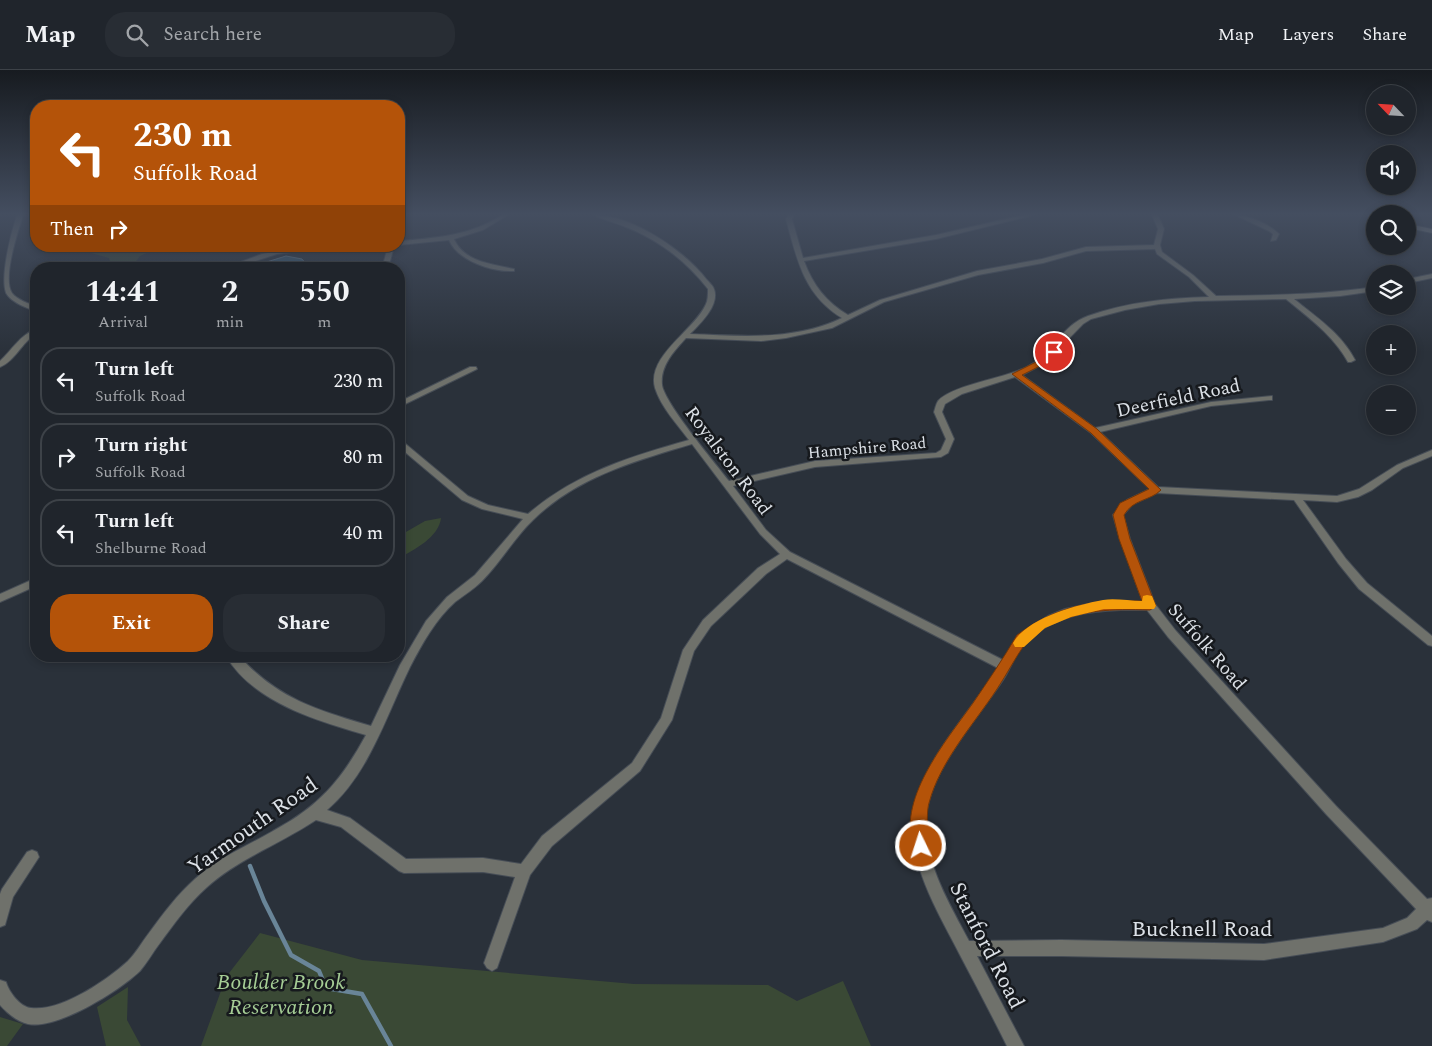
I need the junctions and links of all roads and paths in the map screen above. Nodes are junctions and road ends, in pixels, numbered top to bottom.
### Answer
1 (801, 260) edge
2 (480, 261) edge
3 (680, 261) edge
4 (1045, 261) edge
5 (1167, 261) edge
6 (512, 270) dead end
7 (3, 271) edge
8 (1432, 276) edge
9 (1416, 279) edge
10 (1366, 290) edge
11 (1286, 296) junction
12 (1215, 299) junction
13 (30, 306) edge
14 (847, 318) junction
15 (30, 335) edge
16 (684, 336) junction
17 (1351, 360) dead end
18 (0, 365) edge
19 (473, 369) dead end
20 (1016, 374) junction
21 (1269, 398) dead end
22 (405, 402) edge
23 (1094, 431) junction
24 (694, 442) junction
25 (405, 448) edge
26 (1432, 453) edge
27 (728, 484) junction
28 (1156, 490) junction
29 (1297, 498) junction
30 (529, 517) junction
31 (786, 554) junction
32 (30, 585) edge
33 (0, 598) edge
34 (1150, 606) junction
35 (1432, 642) edge
36 (236, 662) edge
37 (1006, 667) junction
38 (374, 732) junction
39 (314, 813) junction
40 (32, 857) dead end
41 (524, 872) junction
42 (1430, 910) edge
43 (0, 920) edge
44 (966, 949) junction
45 (492, 963) dead end
46 (0, 988) edge
47 (1016, 1046) edge

1 - 14 street
2 - 6 street
3 - 16 street, Royalston Road
4 - 14 street
5 - 12 street
7 - 13 street
8 - 9 street
10 - 11 street, Hampshire Road
11 - 12 street, Hampshire Road
11 - 17 street
12 - 20 street, Hampshire Road
14 - 16 street
15 - 18 street
16 - 24 street, Royalston Road
19 - 22 street
20 - 23 street
20 - 27 street, Hampshire Road
21 - 23 street, Deerfield Road
23 - 28 street
24 - 27 street, Royalston Road
24 - 30 street, Yarmouth Road
25 - 30 street
26 - 29 street, Suffolk Road
27 - 31 street, Royalston Road
28 - 29 street, Suffolk Road
28 - 34 street, Suffolk Road
29 - 35 street
30 - 38 street, Yarmouth Road
31 - 37 street, Royalston Road
31 - 41 street
32 - 33 street
34 - 37 street, Stanford Road
34 - 42 street, Suffolk Road
36 - 38 street
37 - 44 street, Stanford Road
38 - 39 street, Yarmouth Road
39 - 41 street
39 - 46 street, Yarmouth Road
40 - 43 street
41 - 45 street
42 - 44 street, Bucknell Road
44 - 47 street, Stanford Road

